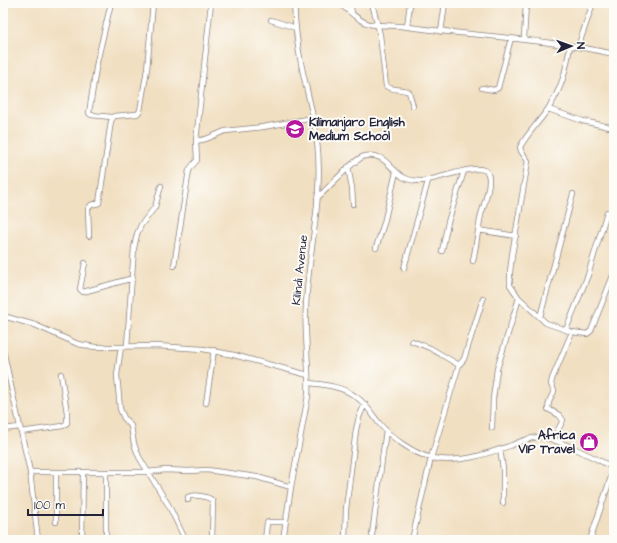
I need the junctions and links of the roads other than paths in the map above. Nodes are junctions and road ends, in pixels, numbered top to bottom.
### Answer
1 (111, 3) edge
2 (153, 3) edge
3 (211, 3) edge
4 (294, 3) edge
5 (339, 3) edge
6 (350, 3) edge
7 (372, 3) edge
8 (410, 3) edge
9 (445, 3) edge
10 (526, 3) edge
11 (593, 3) edge
12 (352, 13) junction
13 (272, 20) dead end
14 (377, 24) junction
15 (407, 27) junction
16 (296, 28) junction
17 (441, 32) junction
18 (511, 38) junction
19 (524, 39) junction
20 (570, 46) junction
21 (578, 47) junction
22 (614, 54) edge
23 (482, 88) dead end
24 (413, 106) dead end
25 (548, 109) junction
26 (112, 117) junction
27 (313, 118) junction
28 (614, 128) edge
29 (196, 141) junction
30 (348, 167) junction
31 (464, 171) junction
32 (396, 172) junction
33 (428, 181) junction
34 (161, 186) dead end
35 (572, 194) dead end
36 (317, 198) junction
37 (353, 204) dead end
38 (607, 212) dead end
39 (478, 230) junction
40 (89, 236) dead end
41 (516, 236) junction
42 (376, 248) dead end
43 (442, 251) dead end
44 (473, 261) dead end
45 (86, 263) dead end
46 (174, 266) dead end
47 (404, 268) dead end
48 (614, 273) edge
49 (132, 278) junction
50 (519, 298) junction
51 (483, 299) dead end
52 (3, 316) edge
53 (540, 317) junction
54 (569, 331) junction
55 (412, 341) dead end
56 (127, 346) junction
57 (121, 347) junction
58 (3, 350) edge
59 (214, 350) junction
60 (459, 365) junction
61 (61, 374) dead end
62 (308, 375) junction
63 (309, 383) junction
64 (206, 403) dead end
65 (365, 404) junction
66 (492, 428) dead end
67 (3, 429) edge
68 (21, 430) junction
69 (386, 430) junction
70 (553, 440) junction
71 (500, 449) junction
72 (431, 458) junction
73 (614, 468) edge
74 (30, 472) junction
75 (56, 472) junction
76 (83, 472) junction
77 (106, 472) junction
78 (147, 472) junction
79 (291, 487) junction
80 (188, 500) dead end
81 (503, 503) dead end
82 (56, 522) dead end
83 (285, 522) junction
84 (372, 535) dead end
85 (184, 537) dead end
86 (38, 540) edge
87 (82, 540) edge
88 (106, 540) edge
89 (212, 540) edge
90 (265, 540) edge
91 (283, 540) edge
92 (345, 540) edge
93 (412, 540) edge
94 (591, 540) edge

1 - 26 street
2 - 26 street
3 - 29 street
4 - 16 street, Kilindi Avenue
5 - 12 street
6 - 12 street
7 - 14 street
8 - 15 street
9 - 17 street
10 - 19 street
11 - 21 street
12 - 14 street
13 - 16 street
14 - 15 street
14 - 24 street
15 - 17 street
16 - 27 street, Kilindi Avenue
17 - 18 street
18 - 19 street
18 - 23 street
19 - 20 street
20 - 21 street
20 - 25 street
21 - 22 street
25 - 28 street
25 - 41 street
26 - 40 street
27 - 29 street
27 - 36 street, Kilindi Avenue
29 - 46 street
30 - 32 street
30 - 36 street
30 - 37 street
31 - 33 street
31 - 39 street
31 - 43 street
32 - 33 street
32 - 42 street
33 - 47 street
34 - 49 street
35 - 53 street
36 - 62 street, Kilindi Avenue
38 - 54 street
39 - 41 street
39 - 44 street
41 - 50 street
45 - 49 street
48 - 54 street
49 - 56 street
50 - 53 street
50 - 66 street
51 - 60 street
52 - 57 street
53 - 54 street
54 - 70 street
55 - 60 street
56 - 57 street
56 - 59 street
57 - 78 street
58 - 68 street
59 - 62 street
59 - 64 street
60 - 72 street
61 - 68 street
62 - 63 street, Kilindi Avenue
63 - 65 street
63 - 79 street, Kilindi Avenue
65 - 69 street
65 - 92 street
67 - 68 street
68 - 74 street
69 - 72 street
69 - 84 street
70 - 71 street
70 - 73 street
71 - 72 street
71 - 81 street
72 - 93 street
73 - 94 street
74 - 75 street
74 - 86 street
75 - 76 street
75 - 82 street
76 - 77 street
76 - 87 street
77 - 78 street
77 - 88 street
78 - 79 street
78 - 85 street
79 - 83 street, Kilindi Avenue
80 - 89 street
83 - 90 street
83 - 91 street, Kilindi Avenue

